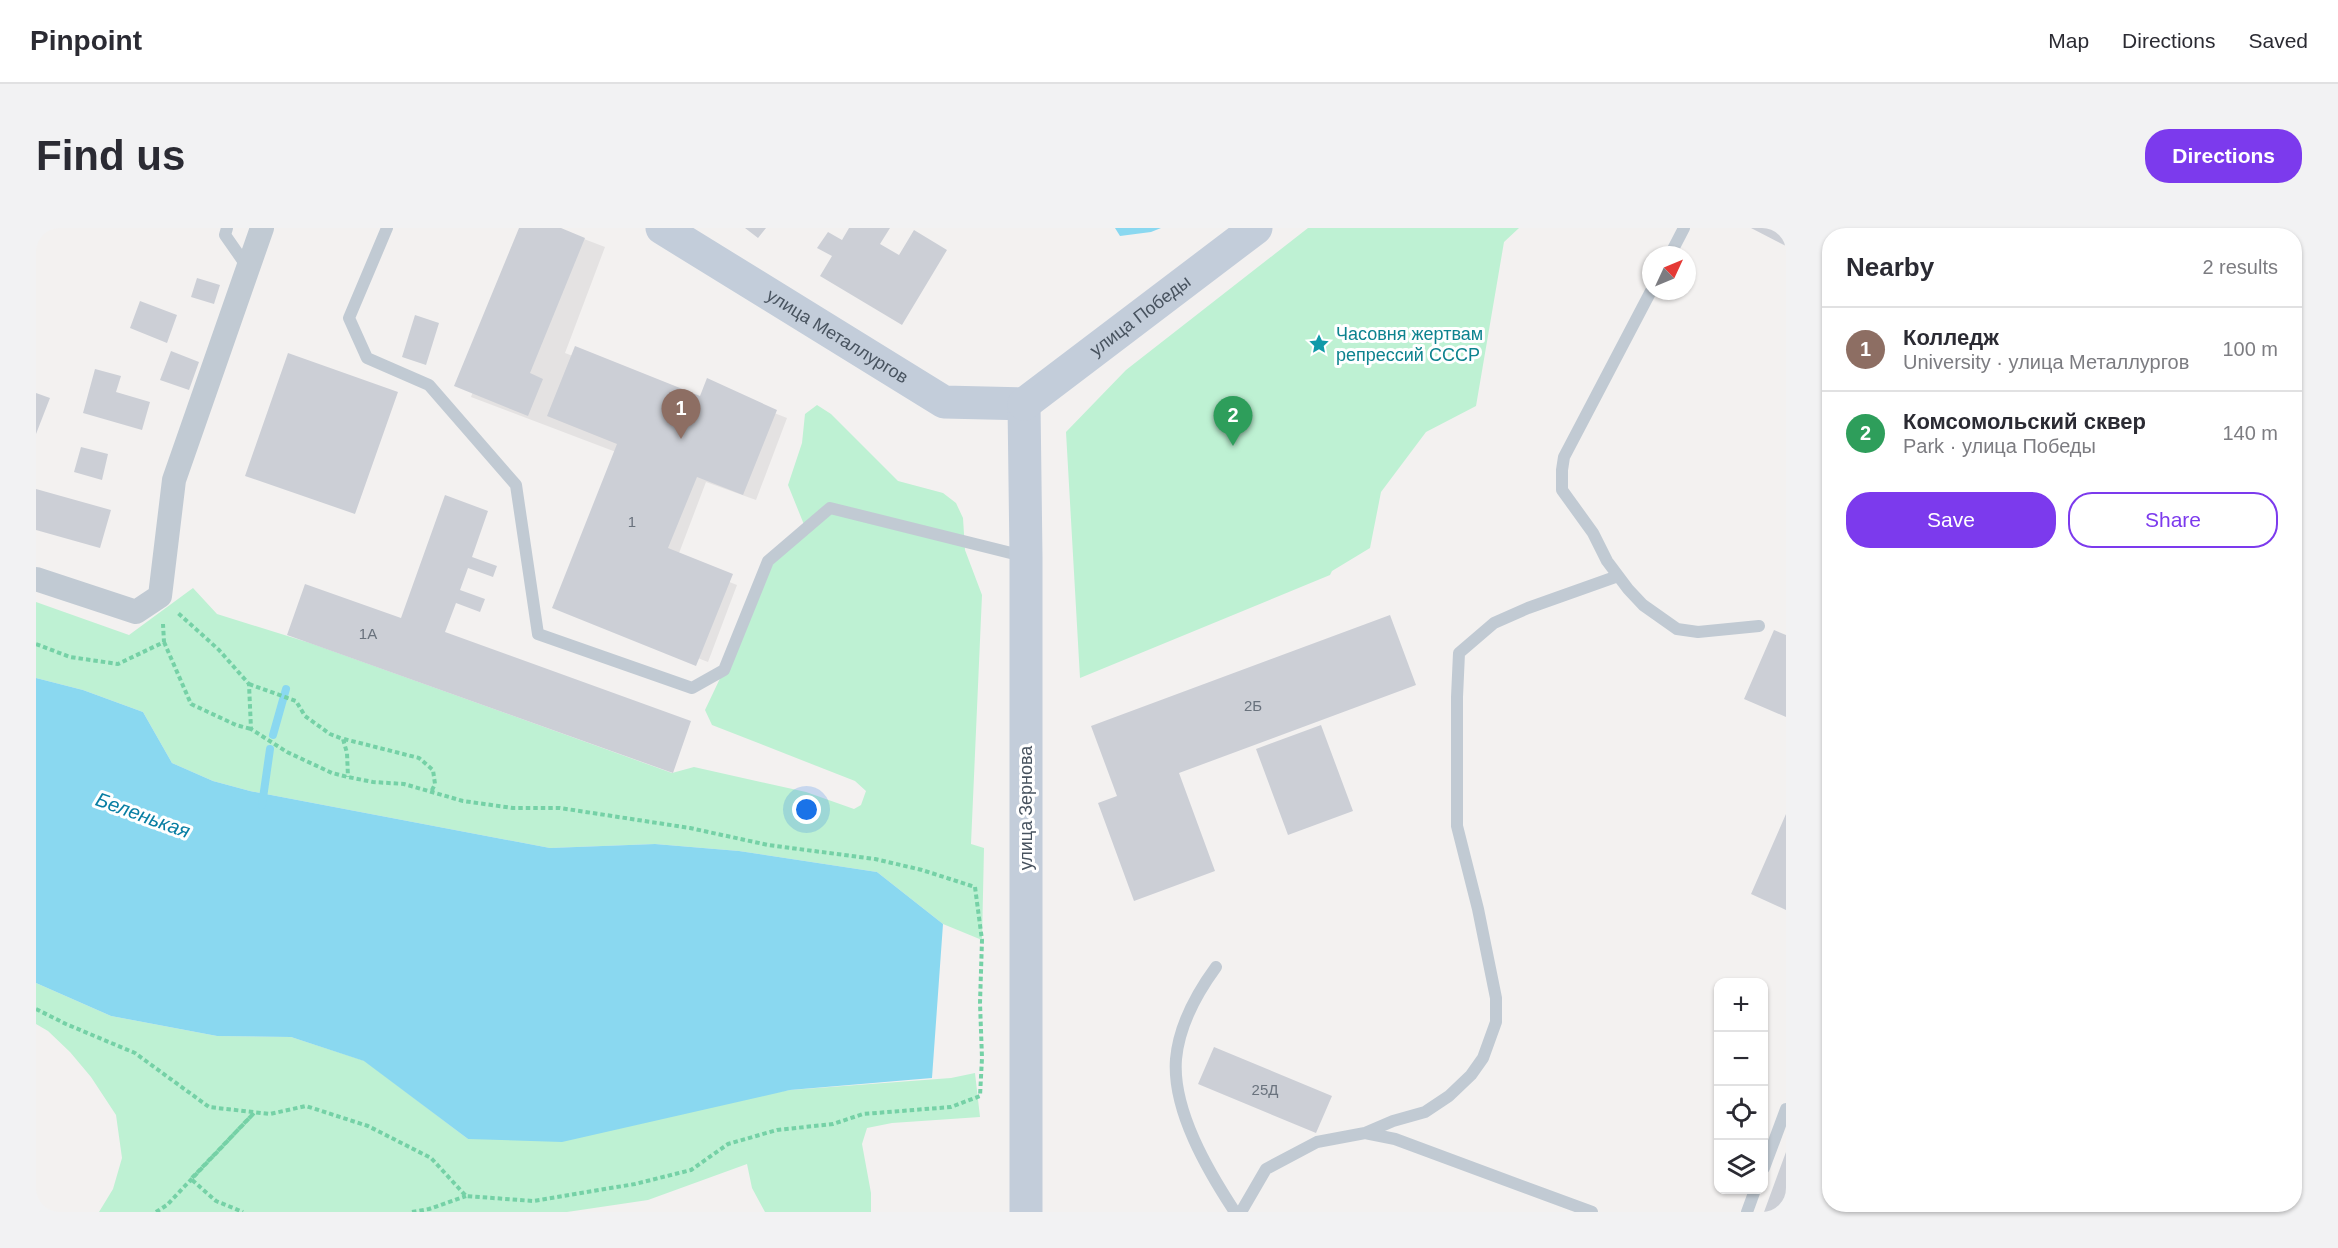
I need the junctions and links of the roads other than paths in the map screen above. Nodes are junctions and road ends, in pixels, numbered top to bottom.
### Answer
1 (227, 228) edge
2 (262, 228) edge
3 (387, 228) edge
4 (662, 228) edge
5 (1256, 228) edge
6 (1684, 228) edge
7 (1675, 246) edge
8 (248, 268) junction
9 (1646, 300) edge
10 (1024, 404) junction
11 (1026, 557) junction
12 (1618, 576) junction
13 (36, 579) edge
14 (1759, 626) dead end
15 (1216, 967) dead end
16 (1786, 1109) edge
17 (1365, 1133) junction
18 (1768, 1157) edge
19 (1754, 1194) edge
20 (1026, 1212) edge
21 (1235, 1212) edge
22 (1241, 1212) edge
23 (1592, 1212) edge
24 (1747, 1212) edge

1 - 8 lane
2 - 8 street
3 - 11 lane
4 - 10 main road, улица Металлургов
5 - 10 main road, улица Победы
6 - 7 lane
8 - 13 street
9 - 12 lane
10 - 11 main road, улица Зернова
11 - 20 main road, улица Зернова
12 - 14 lane
12 - 17 lane
15 - 21 lane
16 - 18 lane
17 - 22 lane
17 - 23 lane
19 - 24 lane

